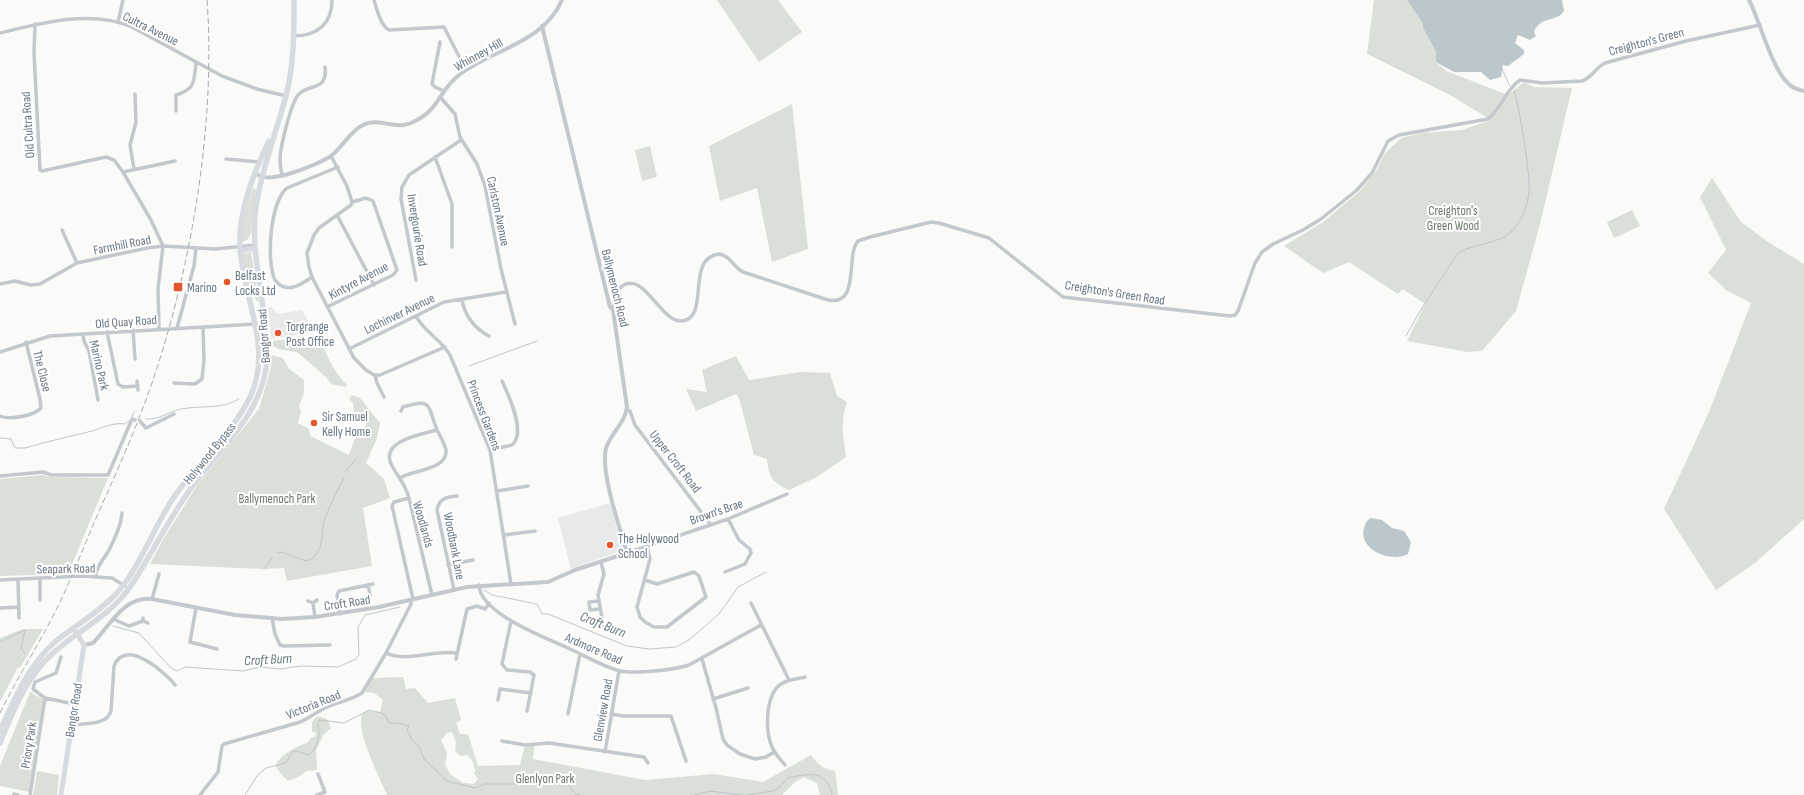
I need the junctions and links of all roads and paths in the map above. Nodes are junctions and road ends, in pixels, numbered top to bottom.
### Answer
1 (123, 0) edge
2 (294, 0) edge
3 (332, 0) edge
4 (374, 0) edge
5 (562, 0) edge
6 (1749, 0) edge
7 (118, 22) junction
8 (35, 24) junction
9 (1760, 25) junction
10 (542, 26) junction
11 (0, 33) edge
12 (294, 36) junction
13 (440, 42) dead end
14 (196, 62) junction
15 (326, 67) dead end
16 (466, 70) junction
17 (1520, 80) joint
18 (1804, 91) edge
19 (444, 92) junction
20 (136, 94) dead end
21 (286, 96) junction
22 (441, 98) junction
23 (176, 111) dead end
24 (276, 124) junction
25 (461, 140) junction
26 (331, 156) junction
27 (435, 157) junction
28 (226, 160) dead end
29 (175, 161) dead end
30 (260, 162) junction
31 (338, 167) junction
32 (134, 169) junction
33 (123, 172) junction
34 (282, 175) junction
35 (259, 176) junction
36 (352, 202) junction
37 (336, 215) junction
38 (62, 230) dead end
39 (163, 246) junction
40 (452, 246) dead end
41 (255, 247) junction
42 (194, 248) junction
43 (240, 250) junction
44 (77, 263) junction
45 (312, 278) junction
46 (416, 280) dead end
47 (0, 284) edge
48 (374, 285) junction
49 (506, 292) junction
50 (462, 300) junction
51 (328, 308) junction
52 (614, 310) junction
53 (416, 316) junction
54 (256, 324) junction
55 (515, 324) dead end
56 (203, 327) junction
57 (176, 328) junction
58 (159, 329) junction
59 (134, 330) junction
60 (107, 332) junction
61 (83, 335) junction
62 (489, 336) dead end
63 (26, 342) junction
64 (445, 347) junction
65 (349, 349) junction
66 (0, 352) edge
67 (134, 359) dead end
68 (375, 375) junction
69 (137, 381) dead end
70 (502, 381) dead end
71 (174, 383) dead end
72 (251, 395) junction
73 (384, 397) dead end
74 (257, 398) junction
75 (98, 400) dead end
76 (627, 410) junction
77 (401, 411) dead end
78 (174, 414) dead end
79 (0, 416) edge
80 (135, 420) dead end
81 (140, 422) dead end
82 (437, 430) junction
83 (490, 450) junction
84 (0, 476) edge
85 (400, 478) junction
86 (528, 486) dead end
87 (496, 491) junction
88 (788, 494) dead end
89 (457, 496) dead end
90 (409, 498) junction
91 (123, 515) dead end
92 (728, 520) junction
93 (711, 525) junction
94 (535, 530) dead end
95 (504, 535) junction
96 (647, 546) junction
97 (627, 553) junction
98 (473, 560) dead end
99 (601, 562) junction
100 (448, 565) junction
101 (725, 572) dead end
102 (159, 574) dead end
103 (95, 577) junction
104 (40, 578) junction
105 (18, 579) junction
106 (0, 580) edge
107 (645, 580) junction
108 (373, 584) dead end
109 (511, 584) junction
110 (123, 585) junction
111 (368, 585) junction
112 (479, 585) junction
113 (129, 588) junction
114 (454, 590) junction
115 (370, 595) dead end
116 (432, 595) junction
117 (152, 599) junction
118 (40, 600) dead end
119 (412, 600) junction
120 (308, 601) dead end
121 (599, 601) junction
122 (489, 603) junction
123 (751, 603) dead end
124 (18, 607) junction
125 (0, 608) edge
126 (196, 608) junction
127 (600, 609) junction
128 (340, 614) junction
129 (315, 617) junction
130 (19, 618) dead end
131 (272, 618) junction
132 (113, 619) junction
133 (511, 621) junction
134 (148, 623) dead end
135 (761, 625) junction
136 (73, 629) junction
137 (604, 629) dead end
138 (78, 634) junction
139 (84, 645) junction
140 (330, 645) dead end
141 (217, 649) dead end
142 (386, 653) junction
143 (457, 653) junction
144 (580, 654) junction
145 (61, 657) dead end
146 (456, 659) dead end
147 (702, 659) junction
148 (619, 670) junction
149 (805, 677) dead end
150 (789, 680) junction
151 (175, 685) dead end
152 (748, 688) dead end
153 (531, 693) junction
154 (46, 698) junction
155 (713, 699) junction
156 (498, 700) dead end
157 (74, 704) junction
158 (527, 711) dead end
159 (568, 714) dead end
160 (611, 714) junction
161 (71, 724) junction
162 (0, 731) edge
163 (502, 741) dead end
164 (0, 743) edge
165 (605, 752) junction
166 (774, 752) junction
167 (686, 761) dead end
168 (648, 763) dead end
169 (785, 765) dead end
170 (318, 774) dead end
171 (30, 795) edge
172 (60, 795) edge
173 (200, 795) edge
174 (317, 795) edge

1 - 7 street
2 - 12 highway, Bangor Road
3 - 12 street
4 - 16 street
5 - 10 street, Whinney Hill
6 - 9 street
7 - 8 street, Cultra Avenue
7 - 14 street, Cultra Avenue
8 - 11 street, Cultra Avenue
8 - 33 street, Old Cultra Road
9 - 17 street, Creighton's Green
9 - 18 street
10 - 16 street, Whinney Hill
10 - 52 street, Ballymenoch Road
12 - 21 highway, Bangor Road
13 - 19 street
14 - 21 street, Cultra Avenue
14 - 23 street
15 - 34 street
16 - 19 street, Whinney Hill
17 - 52 street, Creighton's Green Road
19 - 22 street, Whinney Hill
20 - 32 street
21 - 24 highway, Bangor Road
22 - 25 street, Carlston Avenue
22 - 26 street, Whinney Hill
24 - 30 highway, Holywood Bypass
24 - 35 highway, Bangor Road
25 - 27 street, Invergourie Road
25 - 49 street, Carlston Avenue
26 - 31 street
26 - 34 street, Whinney Hill
27 - 40 street
27 - 46 street, Invergourie Road
28 - 30 street
29 - 32 street
30 - 35 highway, Holywood Bypass
31 - 36 street
31 - 45 street
32 - 33 street
33 - 39 street, Old Cultra Road
34 - 35 street, Whinney Hill
35 - 41 highway, Bangor Road
35 - 43 highway, Holywood Bypass
36 - 37 street
36 - 48 street, Kintyre Avenue
37 - 45 street
37 - 48 street
38 - 44 street
39 - 42 street, Farmhill Road
39 - 44 street, Farmhill Road
39 - 58 street
41 - 43 highway
41 - 74 highway, Bangor Road
42 - 43 street, Farmhill Road
42 - 57 street
43 - 54 highway, Holywood Bypass
44 - 47 street, Farmhill Road
45 - 51 street
48 - 51 street, Kintyre Avenue
49 - 50 street, Lochinver Avenue
49 - 55 street, Carlston Avenue
50 - 53 street, Lochinver Avenue
50 - 62 street
51 - 65 street
52 - 76 street, Ballymenoch Road
53 - 64 street, Princess Gardens
53 - 65 street, Lochinver Avenue
54 - 56 street, Old Quay Road
54 - 72 highway, Holywood Bypass
56 - 57 street, Old Quay Road
56 - 71 street
57 - 58 street, Old Quay Road
58 - 59 street, Old Quay Road
59 - 60 street, Old Quay Road
59 - 67 street
60 - 61 street, Old Quay Road
60 - 69 street
61 - 63 street, Old Quay Road
61 - 75 street, Marino Park
63 - 66 street, Old Quay Road
63 - 79 street, The Close
64 - 68 street
64 - 83 street, Princess Gardens
65 - 68 street
68 - 73 street
70 - 83 street
72 - 74 highway
72 - 110 highway, Holywood Bypass
74 - 113 highway, Bangor Road
76 - 93 street, Upper Croft Road
76 - 97 street
77 - 82 street
78 - 81 street
80 - 84 street
82 - 85 street
82 - 85 street
83 - 87 street, Princess Gardens
85 - 90 street
86 - 87 street
87 - 95 street, Princess Gardens
88 - 92 street, Brown's Brae
89 - 100 street, Woodbank Lane
90 - 116 street, Woodlands
90 - 119 street, Woodlands
91 - 103 street
92 - 93 street, Brown's Brae
92 - 101 street
93 - 96 street, Brown's Brae
94 - 95 street
95 - 109 street, Princess Gardens
96 - 97 street, Brown's Brae
96 - 107 street
97 - 99 street, Croft Road
98 - 100 street
99 - 109 street, Croft Road
99 - 121 street
100 - 114 street, Woodbank Lane
102 - 117 street
103 - 104 street, Seapark Road
103 - 110 street, Seapark Road
104 - 105 street, Seapark Road
104 - 118 street
105 - 106 street, Seapark Road
105 - 124 street
107 - 107 street
108 - 111 street
109 - 112 street, Croft Road
110 - 113 street, Seapark Road
110 - 136 highway, Holywood Bypass
111 - 115 street
111 - 128 street
112 - 114 street, Croft Road
112 - 122 street, Ardmore Road
113 - 138 highway
114 - 116 street, Croft Road
116 - 119 street, Croft Road
117 - 126 street, Croft Road
117 - 132 street, Croft Road
119 - 128 street, Croft Road
119 - 142 street, Victoria Road
120 - 129 street
121 - 127 street
121 - 127 street
122 - 133 street, Ardmore Road
122 - 143 street
123 - 135 street
124 - 125 street
124 - 130 street
126 - 131 street, Croft Road
126 - 141 street
127 - 137 street
128 - 129 street, Croft Road
129 - 131 street, Croft Road
131 - 140 street
132 - 134 street
132 - 139 street, Croft Road
133 - 144 street, Ardmore Road
133 - 153 street
135 - 147 street, Ardmore Road
135 - 150 street
136 - 138 main road
136 - 162 highway, Holywood Bypass
138 - 139 main road
138 - 164 highway
139 - 157 main road, Bangor Road
142 - 143 street
142 - 173 street, Victoria Road
143 - 146 street
144 - 148 street, Ardmore Road
144 - 159 street
145 - 154 street
147 - 148 street, Ardmore Road
147 - 155 street
148 - 160 street, Glenview Road
149 - 150 street
150 - 166 street
151 - 161 street
152 - 155 street
153 - 156 street
153 - 158 street
154 - 157 street
154 - 171 street, Priory Park
155 - 166 street
157 - 161 main road, Bangor Road
160 - 165 street, Glenview Road
160 - 167 street
161 - 172 main road, Bangor Road
163 - 165 street, Glenview Road
165 - 168 street, Glenview Road
166 - 169 street
170 - 174 street

